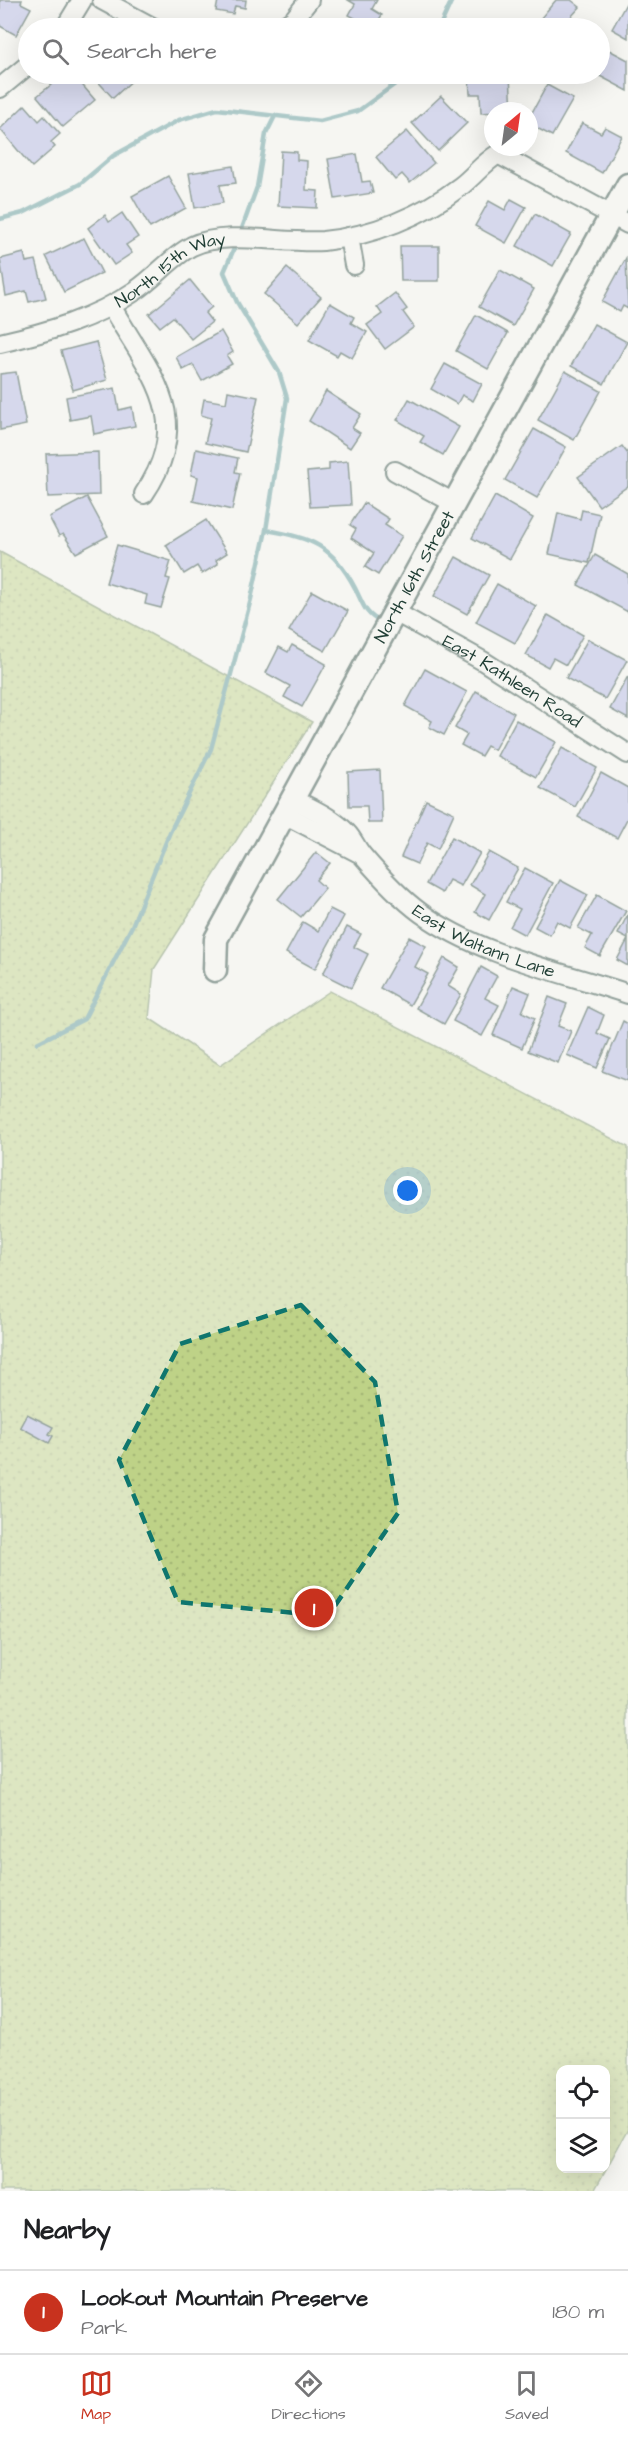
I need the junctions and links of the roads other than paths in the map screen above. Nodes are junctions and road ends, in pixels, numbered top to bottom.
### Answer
1 (82, 0) edge
2 (102, 0) edge
3 (309, 0) edge
4 (71, 18) edge
5 (135, 18) edge
6 (295, 18) edge
7 (18, 73) edge
8 (0, 88) edge
9 (628, 185) edge
10 (620, 220) edge
11 (349, 237) junction
12 (354, 265) dead end
13 (111, 306) junction
14 (0, 343) edge
15 (395, 471) dead end
16 (144, 494) dead end
17 (454, 503) junction
18 (395, 612) junction
19 (628, 754) edge
20 (299, 812) junction
21 (215, 970) dead end
22 (628, 994) edge

1 - 4 street
2 - 5 street
3 - 6 street
7 - 8 street
9 - 10 street, North 16th Street
10 - 11 street, North 15th Way
10 - 17 street, North 16th Street
11 - 12 street
11 - 13 street, North 15th Way
13 - 14 street, North 15th Way
13 - 16 street
15 - 17 street
17 - 18 street, North 16th Street
18 - 19 street, East Kathleen Road
18 - 20 street, North 16th Street
20 - 21 street, North 16th Street
20 - 22 street, East Waltann Lane

